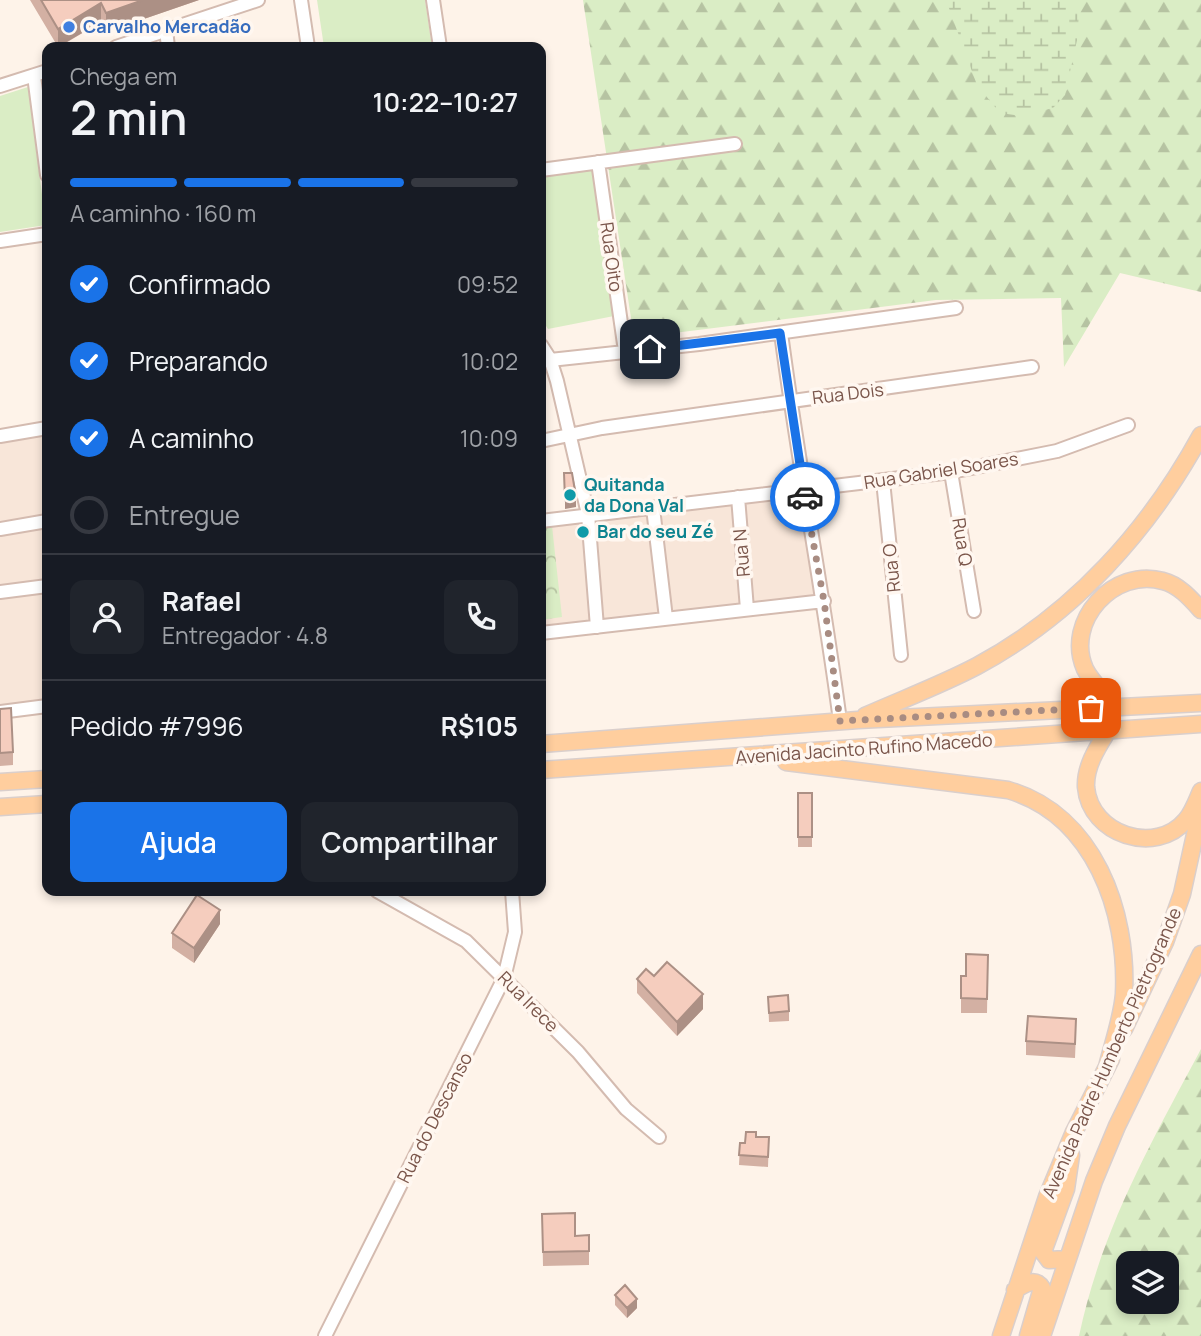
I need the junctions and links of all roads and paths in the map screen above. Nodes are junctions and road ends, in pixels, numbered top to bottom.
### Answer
1 (258, 0) edge
2 (301, 0) edge
3 (433, 0) edge
4 (166, 30) junction
5 (131, 42) edge
6 (167, 42) edge
7 (307, 42) edge
8 (439, 42) edge
9 (42, 73) edge
10 (34, 76) junction
11 (0, 86) edge
12 (42, 137) edge
13 (735, 144) dead end
14 (598, 162) junction
15 (546, 169) edge
16 (42, 235) edge
17 (0, 241) edge
18 (956, 308) dead end
19 (780, 333) junction
20 (625, 351) junction
21 (546, 360) edge
22 (546, 363) edge
23 (1032, 368) dead end
24 (790, 401) junction
25 (1129, 425) dead end
26 (42, 429) edge
27 (569, 434) junction
28 (1201, 435) edge
29 (0, 436) edge
30 (546, 440) edge
31 (951, 472) junction
32 (883, 481) junction
33 (803, 490) junction
34 (738, 497) junction
35 (653, 508) junction
36 (588, 514) junction
37 (546, 520) edge
38 (42, 522) edge
39 (0, 529) edge
40 (42, 587) edge
41 (0, 592) edge
42 (824, 601) junction
43 (747, 609) junction
44 (1201, 610) edge
45 (974, 611) dead end
46 (666, 618) junction
47 (597, 627) junction
48 (546, 632) edge
49 (901, 655) dead end
50 (1193, 703) edge
51 (42, 707) edge
52 (1115, 707) junction
53 (0, 712) edge
54 (858, 720) junction
55 (840, 721) junction
56 (1194, 725) edge
57 (1107, 732) junction
58 (622, 738) junction
59 (546, 744) edge
60 (749, 757) junction
61 (547, 770) edge
62 (42, 779) edge
63 (0, 782) edge
64 (1201, 790) edge
65 (42, 804) edge
66 (0, 807) edge
67 (1201, 807) edge
68 (386, 896) edge
69 (512, 896) edge
70 (1201, 954) edge
71 (503, 978) junction
72 (1107, 1067) junction
73 (1074, 1132) junction
74 (660, 1137) dead end
75 (1067, 1259) junction
76 (1015, 1290) junction
77 (325, 1336) edge
78 (1001, 1336) edge
79 (1028, 1336) edge
80 (1042, 1336) edge

1 - 4 street
2 - 7 street
3 - 8 street
4 - 5 street
4 - 6 street
9 - 10 street
10 - 11 street
10 - 12 street
13 - 14 street
14 - 15 street
14 - 20 street, Rua Oito
16 - 17 street
18 - 19 street
19 - 20 street
19 - 24 street
20 - 21 street
22 - 27 street
23 - 24 street, Rua Dois
24 - 27 street, Rua Dois
24 - 33 street
25 - 31 street, Rua Gabriel Soares
26 - 29 street
27 - 30 street, Rua Dois
27 - 36 street
28 - 54 main road
31 - 32 street, Rua Gabriel Soares
31 - 45 street, Rua Q
32 - 33 street, Rua Gabriel Soares
32 - 49 street, Rua O
33 - 34 street, Rua Gabriel Soares
33 - 42 street
34 - 35 street, Rua Gabriel Soares
34 - 43 street, Rua N
35 - 36 street, Rua Gabriel Soares
35 - 46 street
36 - 37 street, Rua Gabriel Soares
36 - 47 street
38 - 39 street
40 - 41 street
42 - 43 street
42 - 55 street
43 - 46 street
44 - 52 main road
46 - 47 street
47 - 48 street
50 - 52 main road, Avenida Jacinto Rufino Macedo
51 - 53 street
52 - 54 main road, Avenida Jacinto Rufino Macedo
54 - 55 main road, Avenida Jacinto Rufino Macedo
55 - 58 main road, Avenida Jacinto Rufino Macedo
56 - 57 main road, Avenida Jacinto Rufino Macedo
57 - 60 main road, Avenida Jacinto Rufino Macedo
57 - 64 main road
58 - 59 main road, Avenida Jacinto Rufino Macedo
58 - 61 main road
60 - 61 main road, Avenida Jacinto Rufino Macedo
60 - 72 main road
62 - 63 main road
65 - 66 main road
67 - 72 main road, Avenida Padre Humberto Pietrogrande
68 - 71 street, Rua Irece
69 - 71 street, Rua do Descanso
70 - 75 main road, Avenida Padre Humberto Pietrogrande
71 - 74 street, Rua Irece
71 - 77 street, Rua do Descanso
72 - 73 main road, Avenida Padre Humberto Pietrogrande
73 - 75 main road
73 - 76 main road, Avenida Padre Humberto Pietrogrande
75 - 80 main road, Avenida Padre Humberto Pietrogrande
76 - 78 main road, Avenida Padre Humberto Pietrogrande
76 - 79 main road

